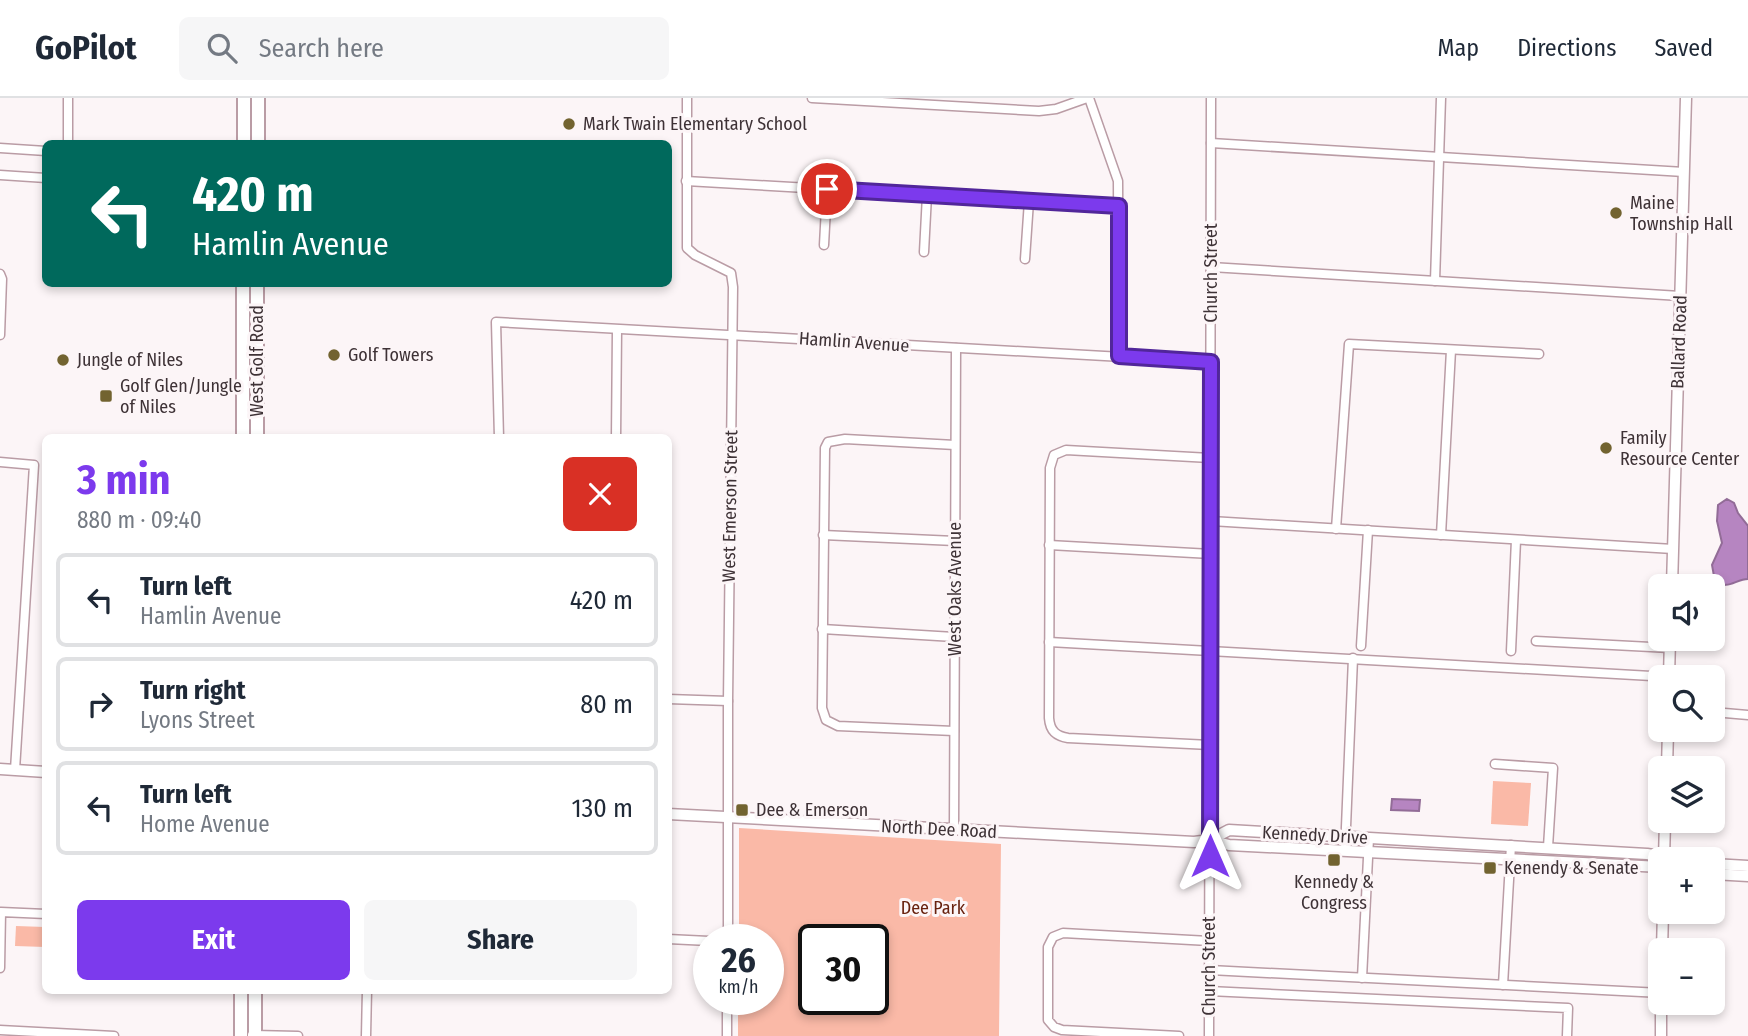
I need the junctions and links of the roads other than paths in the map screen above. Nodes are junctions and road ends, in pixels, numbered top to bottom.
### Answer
1 (68, 98) edge
2 (244, 98) edge
3 (258, 98) edge
4 (687, 98) edge
5 (812, 98) edge
6 (992, 98) edge
7 (1088, 98) edge
8 (1211, 98) edge
9 (1441, 98) edge
10 (1686, 98) edge
11 (992, 108) junction
12 (68, 140) edge
13 (244, 140) edge
14 (258, 140) edge
15 (1211, 143) junction
16 (0, 148) edge
17 (42, 151) edge
18 (1439, 158) junction
19 (1684, 173) junction
20 (0, 175) edge
21 (42, 178) edge
22 (686, 181) junction
23 (827, 189) junction
24 (927, 195) junction
25 (1029, 201) junction
26 (1119, 206) junction
27 (824, 245) dead end
28 (924, 252) dead end
29 (1025, 258) dead end
30 (1210, 267) junction
31 (0, 274) edge
32 (1435, 281) junction
33 (243, 287) edge
34 (257, 287) edge
35 (1680, 296) junction
36 (0, 326) edge
37 (617, 330) junction
38 (732, 334) junction
39 (0, 335) edge
40 (956, 348) junction
41 (1451, 350) junction
42 (1539, 354) dead end
43 (1119, 356) junction
44 (1211, 362) junction
45 (243, 434) edge
46 (257, 434) edge
47 (499, 434) edge
48 (616, 434) edge
49 (955, 445) junction
50 (1210, 458) junction
51 (0, 462) edge
52 (1211, 521) junction
53 (1336, 528) junction
54 (1368, 530) junction
55 (822, 535) junction
56 (1441, 535) junction
57 (1516, 540) junction
58 (955, 541) junction
59 (1049, 545) junction
60 (1673, 549) junction
61 (1211, 554) junction
62 (1672, 574) edge
63 (822, 629) junction
64 (954, 637) junction
65 (1536, 641) dead end
66 (1049, 642) junction
67 (1648, 643) edge
68 (1361, 646) dead end
69 (1210, 649) junction
70 (1511, 650) dead end
71 (1353, 658) junction
72 (1648, 676) edge
73 (672, 699) edge
74 (728, 701) junction
75 (1725, 713) edge
76 (1748, 715) edge
77 (954, 731) junction
78 (1210, 745) junction
79 (1494, 764) dead end
80 (0, 769) edge
81 (15, 770) junction
82 (42, 772) edge
83 (672, 814) edge
84 (728, 817) junction
85 (954, 829) junction
86 (1346, 838) junction
87 (1369, 838) junction
88 (1210, 840) junction
89 (1511, 845) junction
90 (1548, 847) junction
91 (1345, 851) junction
92 (1369, 852) junction
93 (1648, 856) edge
94 (1511, 859) junction
95 (1725, 865) edge
96 (1648, 866) edge
97 (1748, 866) edge
98 (1725, 875) edge
99 (1748, 876) edge
100 (1, 912) edge
101 (42, 914) edge
102 (728, 924) edge
103 (672, 939) edge
104 (693, 940) edge
105 (1209, 942) junction
106 (0, 968) edge
107 (1210, 970) junction
108 (1362, 978) junction
109 (1503, 985) junction
110 (1209, 991) junction
111 (1648, 992) edge
112 (241, 994) edge
113 (255, 994) edge
114 (367, 994) edge
115 (727, 1015) edge
116 (1661, 1015) edge
117 (0, 1030) edge
118 (241, 1035) edge
119 (255, 1035) edge
120 (114, 1036) edge
121 (298, 1036) edge
122 (366, 1036) edge
123 (727, 1036) edge
124 (1179, 1036) edge
125 (1209, 1036) edge
126 (1567, 1036) edge
127 (1661, 1036) edge

1 - 12 street
2 - 13 main road
3 - 14 main road
4 - 22 street, West Emerson Street
5 - 11 street
6 - 11 street
7 - 11 street
7 - 26 street
8 - 15 street, Church Street
9 - 18 street
10 - 19 street, Ballard Road
15 - 18 street
15 - 30 street, Church Street
16 - 17 street
18 - 19 street
18 - 32 street
19 - 35 street, Ballard Road
20 - 21 street
22 - 23 street
22 - 38 street, West Emerson Street
23 - 24 street
23 - 27 street
24 - 25 street
24 - 28 street
25 - 26 street
25 - 29 street
26 - 43 street
30 - 32 street
30 - 44 street, Church Street
31 - 36 street
32 - 35 street
33 - 45 main road, West Golf Road
34 - 46 main road, West Golf Road
35 - 60 street, Ballard Road
36 - 39 street
37 - 38 street, Hamlin Avenue
37 - 47 street, Hamlin Avenue
37 - 48 street
38 - 40 street, Hamlin Avenue
38 - 74 street, West Emerson Street
40 - 43 street, Hamlin Avenue
40 - 49 street, West Oaks Avenue
41 - 42 street
41 - 53 street
41 - 56 street
43 - 44 street, Hamlin Avenue
44 - 50 street, Church Street
49 - 55 street
49 - 58 street, West Oaks Avenue
50 - 52 street, Church Street
50 - 59 street
51 - 81 street
52 - 53 street
52 - 61 street, Church Street
53 - 54 street
54 - 56 street
54 - 68 street
55 - 58 street
55 - 63 street
56 - 57 street
57 - 60 street
57 - 70 street
58 - 64 street, West Oaks Avenue
59 - 61 street
59 - 66 street
60 - 62 street, Ballard Road
61 - 69 street, Church Street
63 - 64 street
63 - 77 street
64 - 77 street, West Oaks Avenue
65 - 67 street
66 - 69 street
66 - 78 street
69 - 71 street
69 - 78 street, Church Street
71 - 72 street
71 - 86 street
73 - 74 street
74 - 84 street, West Emerson Street
75 - 76 street
77 - 85 street, West Oaks Avenue
78 - 88 street, Church Street
79 - 90 street
80 - 81 street
81 - 82 street
83 - 84 street, North Dee Road
84 - 85 street, North Dee Road
84 - 102 street, West Emerson Street
85 - 88 street, North Dee Road
86 - 87 street, Kennedy Drive
86 - 88 street, Kennedy Drive
86 - 91 street
87 - 89 street, Kennedy Drive
87 - 92 street
88 - 91 street, Kennedy Drive
88 - 105 street, Church Street
89 - 90 street, Kennedy Drive
89 - 94 street
90 - 93 street, Kennedy Drive
91 - 92 street, Kennedy Drive
92 - 94 street, Kennedy Drive
92 - 108 street
94 - 96 street, Kennedy Drive
94 - 109 street
95 - 97 street
98 - 99 street
100 - 101 street
100 - 106 street
103 - 104 street
105 - 107 street, Church Street
105 - 124 street
107 - 108 street
107 - 110 street, Church Street
108 - 109 street
109 - 111 street
110 - 125 street, Church Street
110 - 126 street
112 - 118 main road
113 - 119 main road
114 - 122 street
115 - 123 street
116 - 127 street
117 - 120 street
118 - 119 street
119 - 121 street

